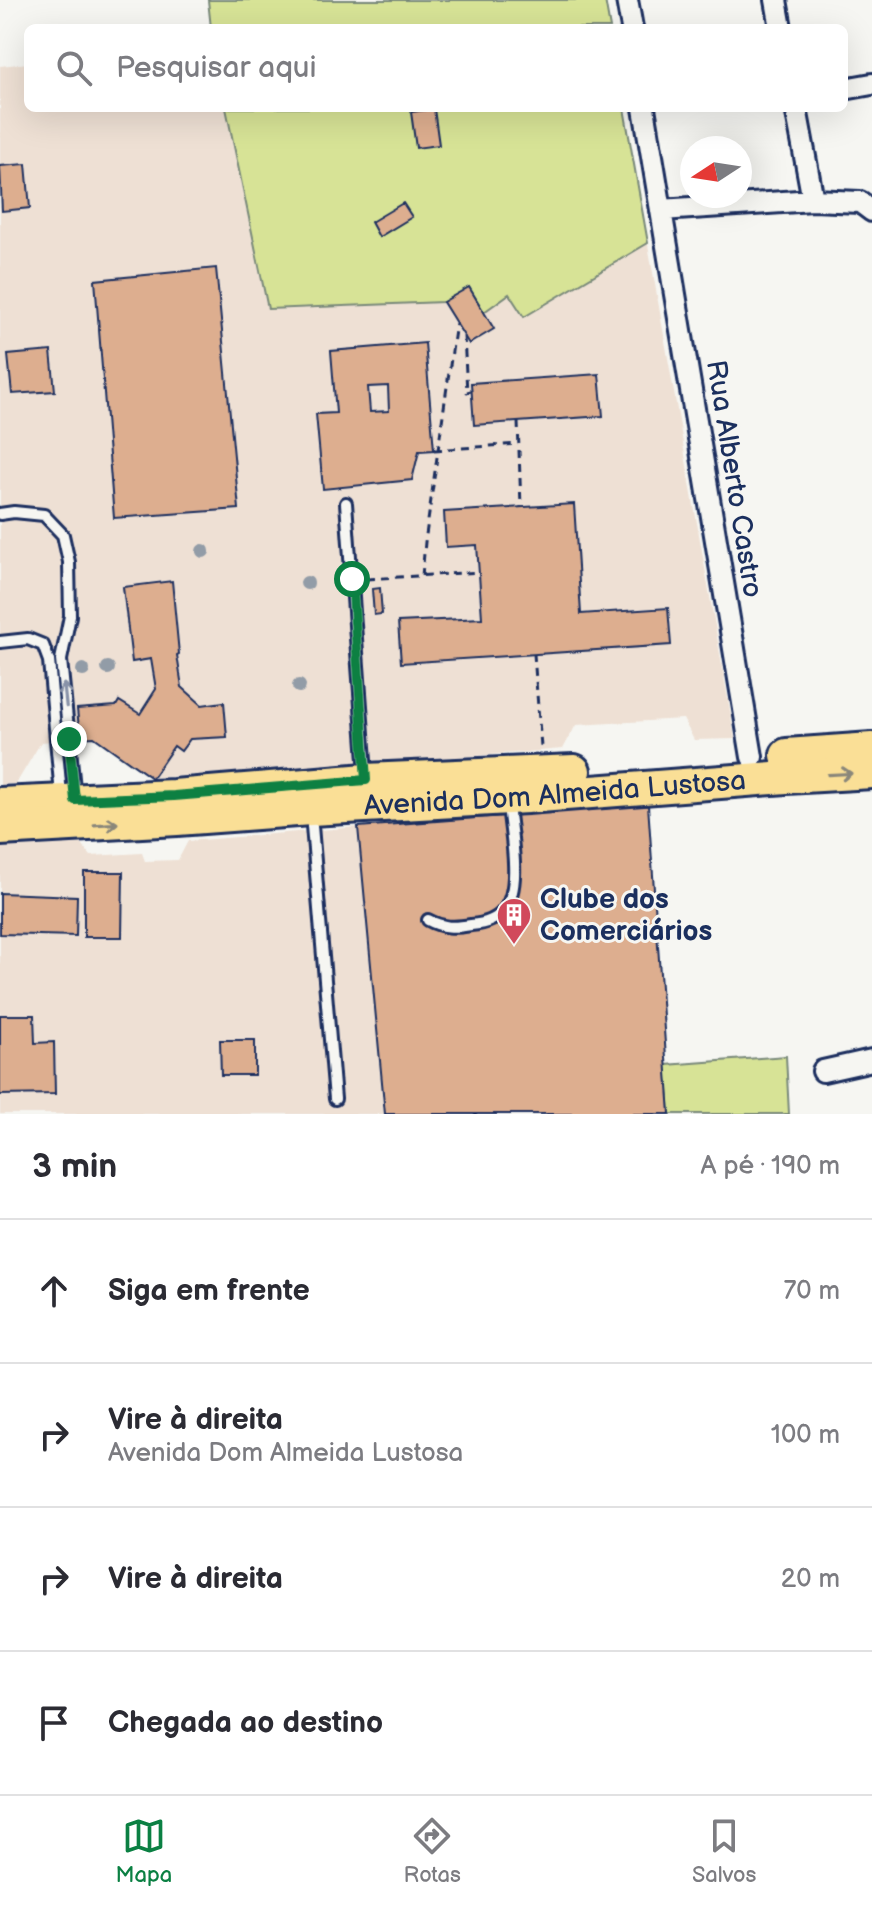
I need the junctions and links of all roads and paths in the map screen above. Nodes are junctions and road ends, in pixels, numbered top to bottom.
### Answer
1 (627, 0) edge
2 (776, 0) edge
3 (631, 24) edge
4 (780, 24) edge
5 (872, 84) edge
6 (848, 88) edge
7 (645, 112) edge
8 (797, 112) edge
9 (813, 200) junction
10 (661, 210) junction
11 (872, 211) edge
12 (456, 323) dead end
13 (464, 336) dead end
14 (471, 391) dead end
15 (518, 422) dead end
16 (519, 444) junction
17 (436, 450) junction
18 (346, 503) dead end
19 (521, 507) dead end
20 (0, 514) edge
21 (479, 572) dead end
22 (422, 576) junction
23 (352, 579) junction
24 (0, 642) edge
25 (534, 654) dead end
26 (872, 749) edge
27 (541, 751) dead end
28 (752, 757) junction
29 (872, 772) edge
30 (366, 780) junction
31 (309, 797) junction
32 (508, 798) junction
33 (0, 804) edge
34 (62, 808) junction
35 (0, 829) edge
36 (428, 920) dead end
37 (872, 1060) edge
38 (823, 1071) dead end
39 (335, 1099) dead end

1 - 3 street
2 - 4 street
5 - 6 street
7 - 10 street, Rua Alberto Castro
8 - 9 street
9 - 10 street
9 - 11 street
10 - 28 street, Rua Alberto Castro
12 - 17 path
13 - 14 path
15 - 16 path
16 - 17 path
16 - 19 path
17 - 22 path
18 - 23 lane
34 -> 20 lane
21 - 22 path
22 - 23 path
23 - 30 lane
24 - 34 lane
25 - 27 path
26 - 28 main road, Avenida Dom Almeida Lustosa
28 - 30 main road, Avenida Dom Almeida Lustosa
32 -> 29 main road, Avenida Dom Almeida Lustosa
30 - 31 main road, Avenida Dom Almeida Lustosa
31 - 32 main road, Avenida Dom Almeida Lustosa
31 - 34 main road, Avenida Dom Almeida Lustosa
31 - 39 lane
32 - 36 lane
33 - 34 main road, Avenida Dom Almeida Lustosa
34 - 35 main road, Avenida Dom Almeida Lustosa
37 - 38 street

